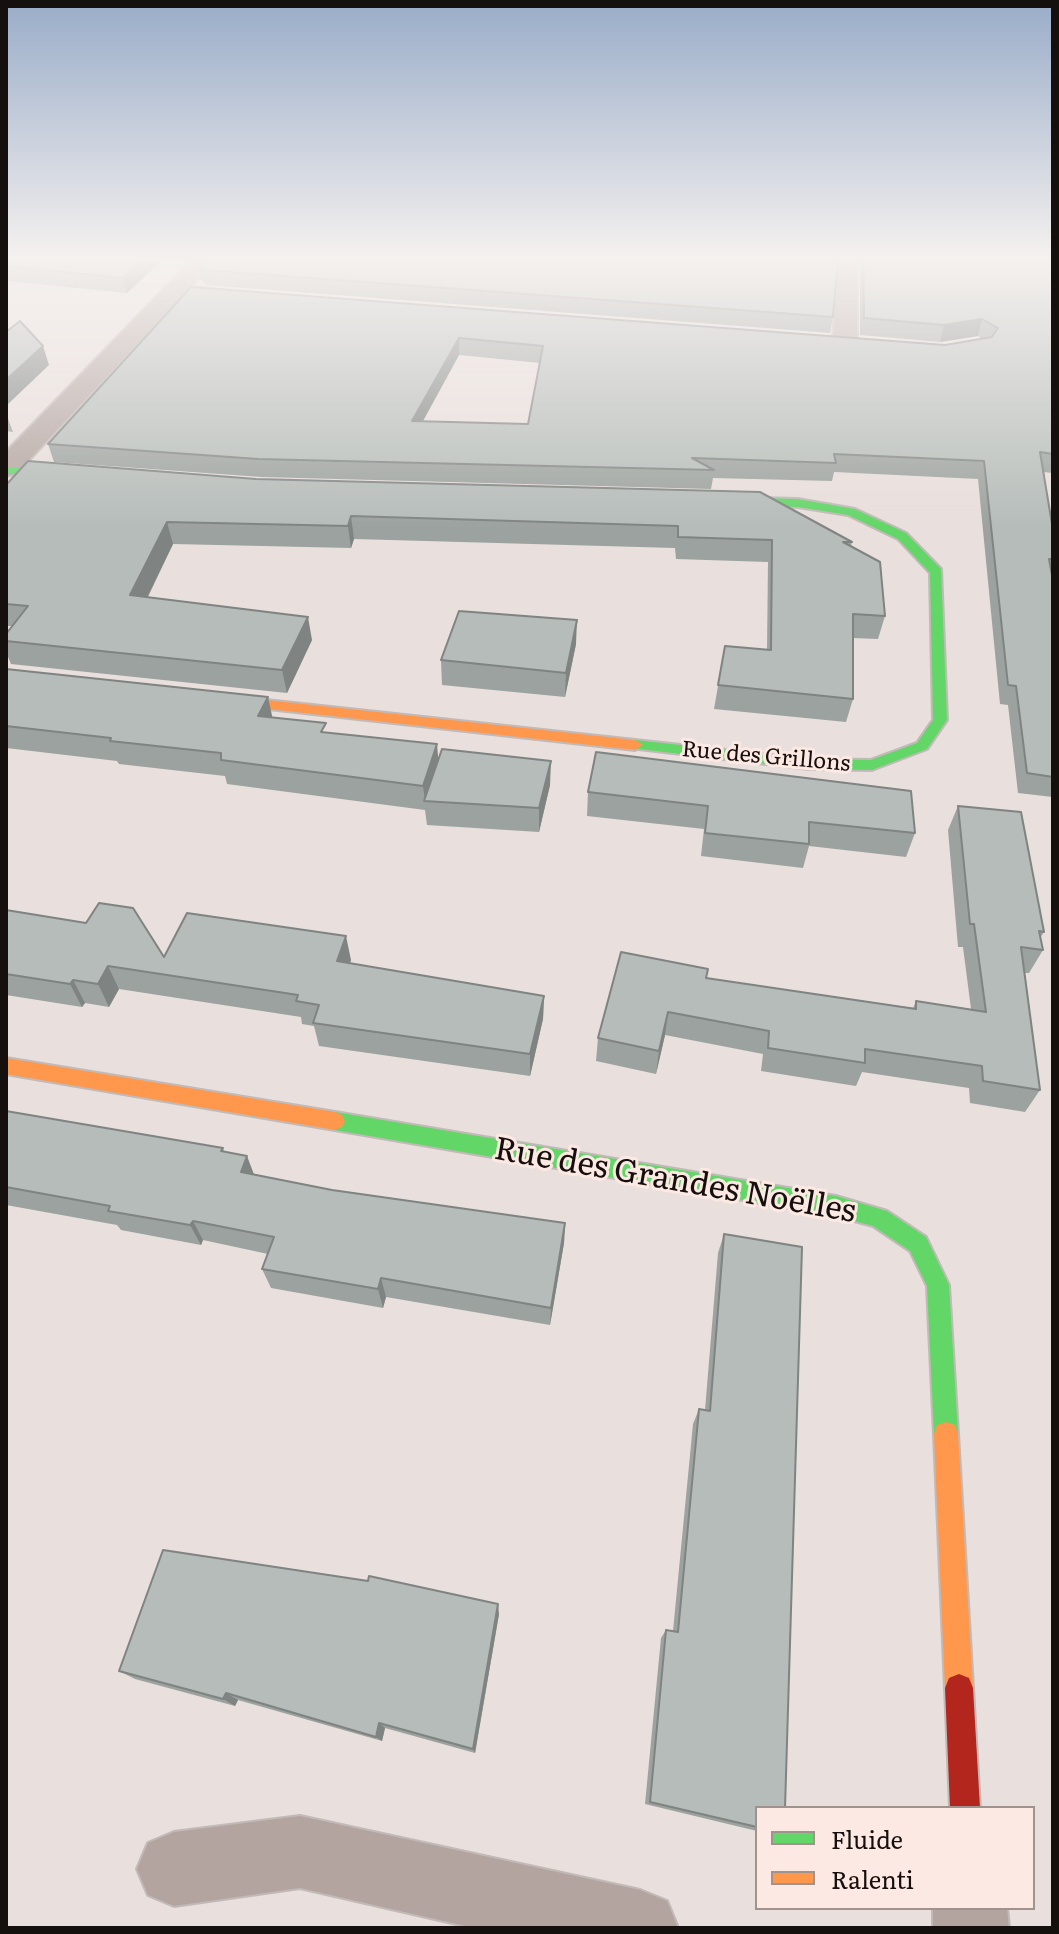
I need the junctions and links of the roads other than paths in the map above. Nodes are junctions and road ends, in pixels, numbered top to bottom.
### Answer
1 (123, 347) edge
2 (6, 469) edge
3 (103, 478) edge
4 (703, 501) edge
5 (195, 697) edge
6 (6, 1066) edge
7 (965, 1806) edge
8 (174, 1869) dead end
9 (640, 1928) edge

1 - 2 street
2 - 3 street
4 - 5 street, Rue des Grillons
6 - 7 street, Rue des Grandes Noëlles
8 - 9 street

